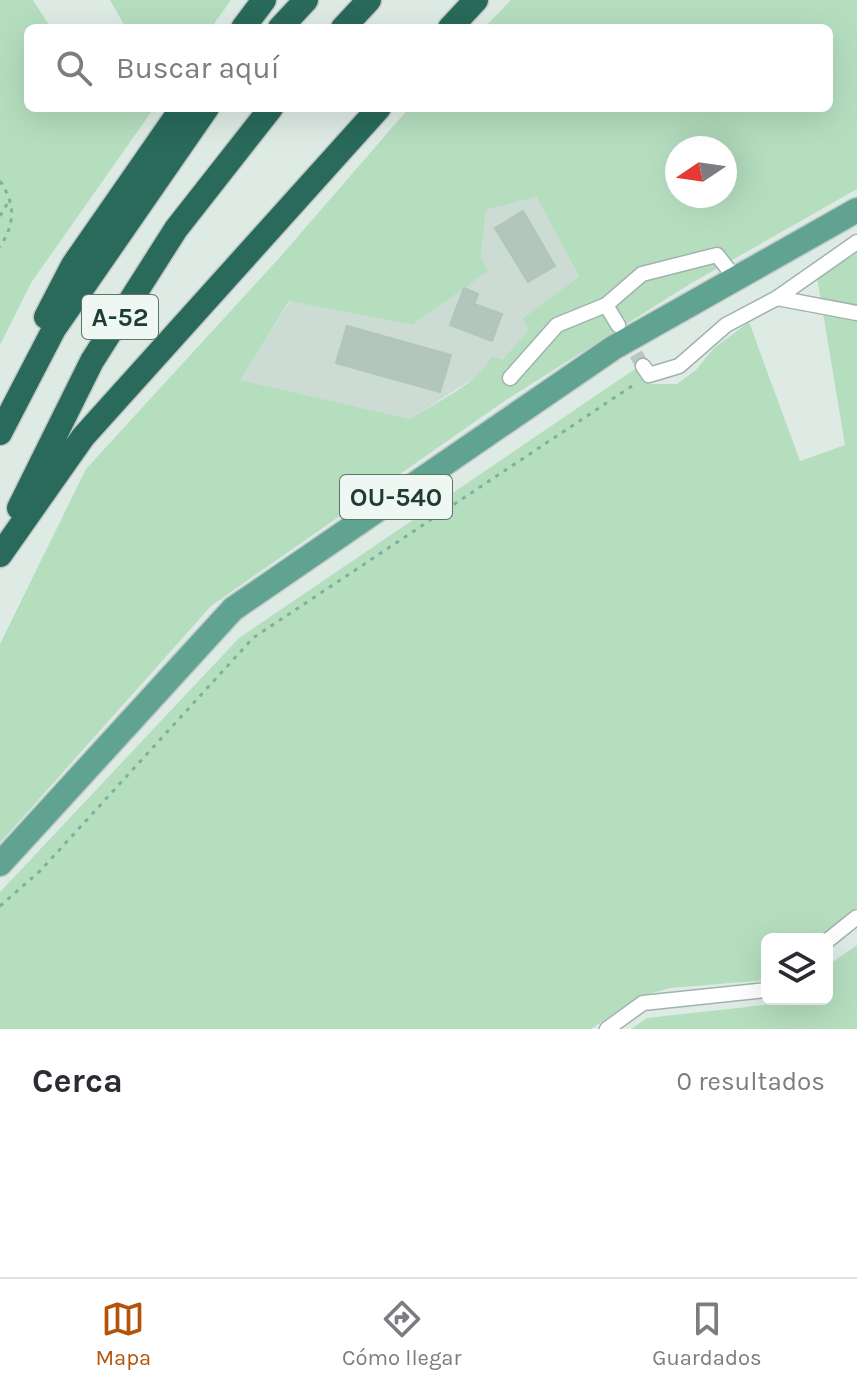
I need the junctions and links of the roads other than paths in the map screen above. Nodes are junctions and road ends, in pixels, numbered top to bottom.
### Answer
1 (264, 0) edge
2 (306, 0) edge
3 (369, 0) edge
4 (476, 0) edge
5 (246, 24) edge
6 (284, 24) edge
7 (347, 24) edge
8 (454, 24) edge
9 (179, 112) edge
10 (204, 112) edge
11 (268, 112) edge
12 (375, 112) edge
13 (857, 210) edge
14 (857, 242) edge
15 (736, 279) junction
16 (777, 298) junction
17 (606, 305) junction
18 (857, 313) edge
19 (618, 325) tunnel mouth
20 (646, 370) road end
21 (510, 378) dead end
22 (0, 401) edge
23 (0, 433) edge
24 (0, 546) edge
25 (0, 555) edge
26 (0, 864) edge
27 (857, 917) edge
28 (833, 936) edge
29 (761, 991) edge
30 (607, 1029) edge

1 - 5 highway
2 - 6 highway
3 - 7 highway
4 - 8 highway
9 - 22 highway
10 - 23 highway, A-52
11 - 24 highway, A-52
12 - 25 highway
13 - 15 main road, OU-540
14 - 16 street
15 - 17 street
15 - 26 main road, OU-540
16 - 18 street
16 - 20 street
17 - 19 street
17 - 21 street
27 - 28 street
29 - 30 street

